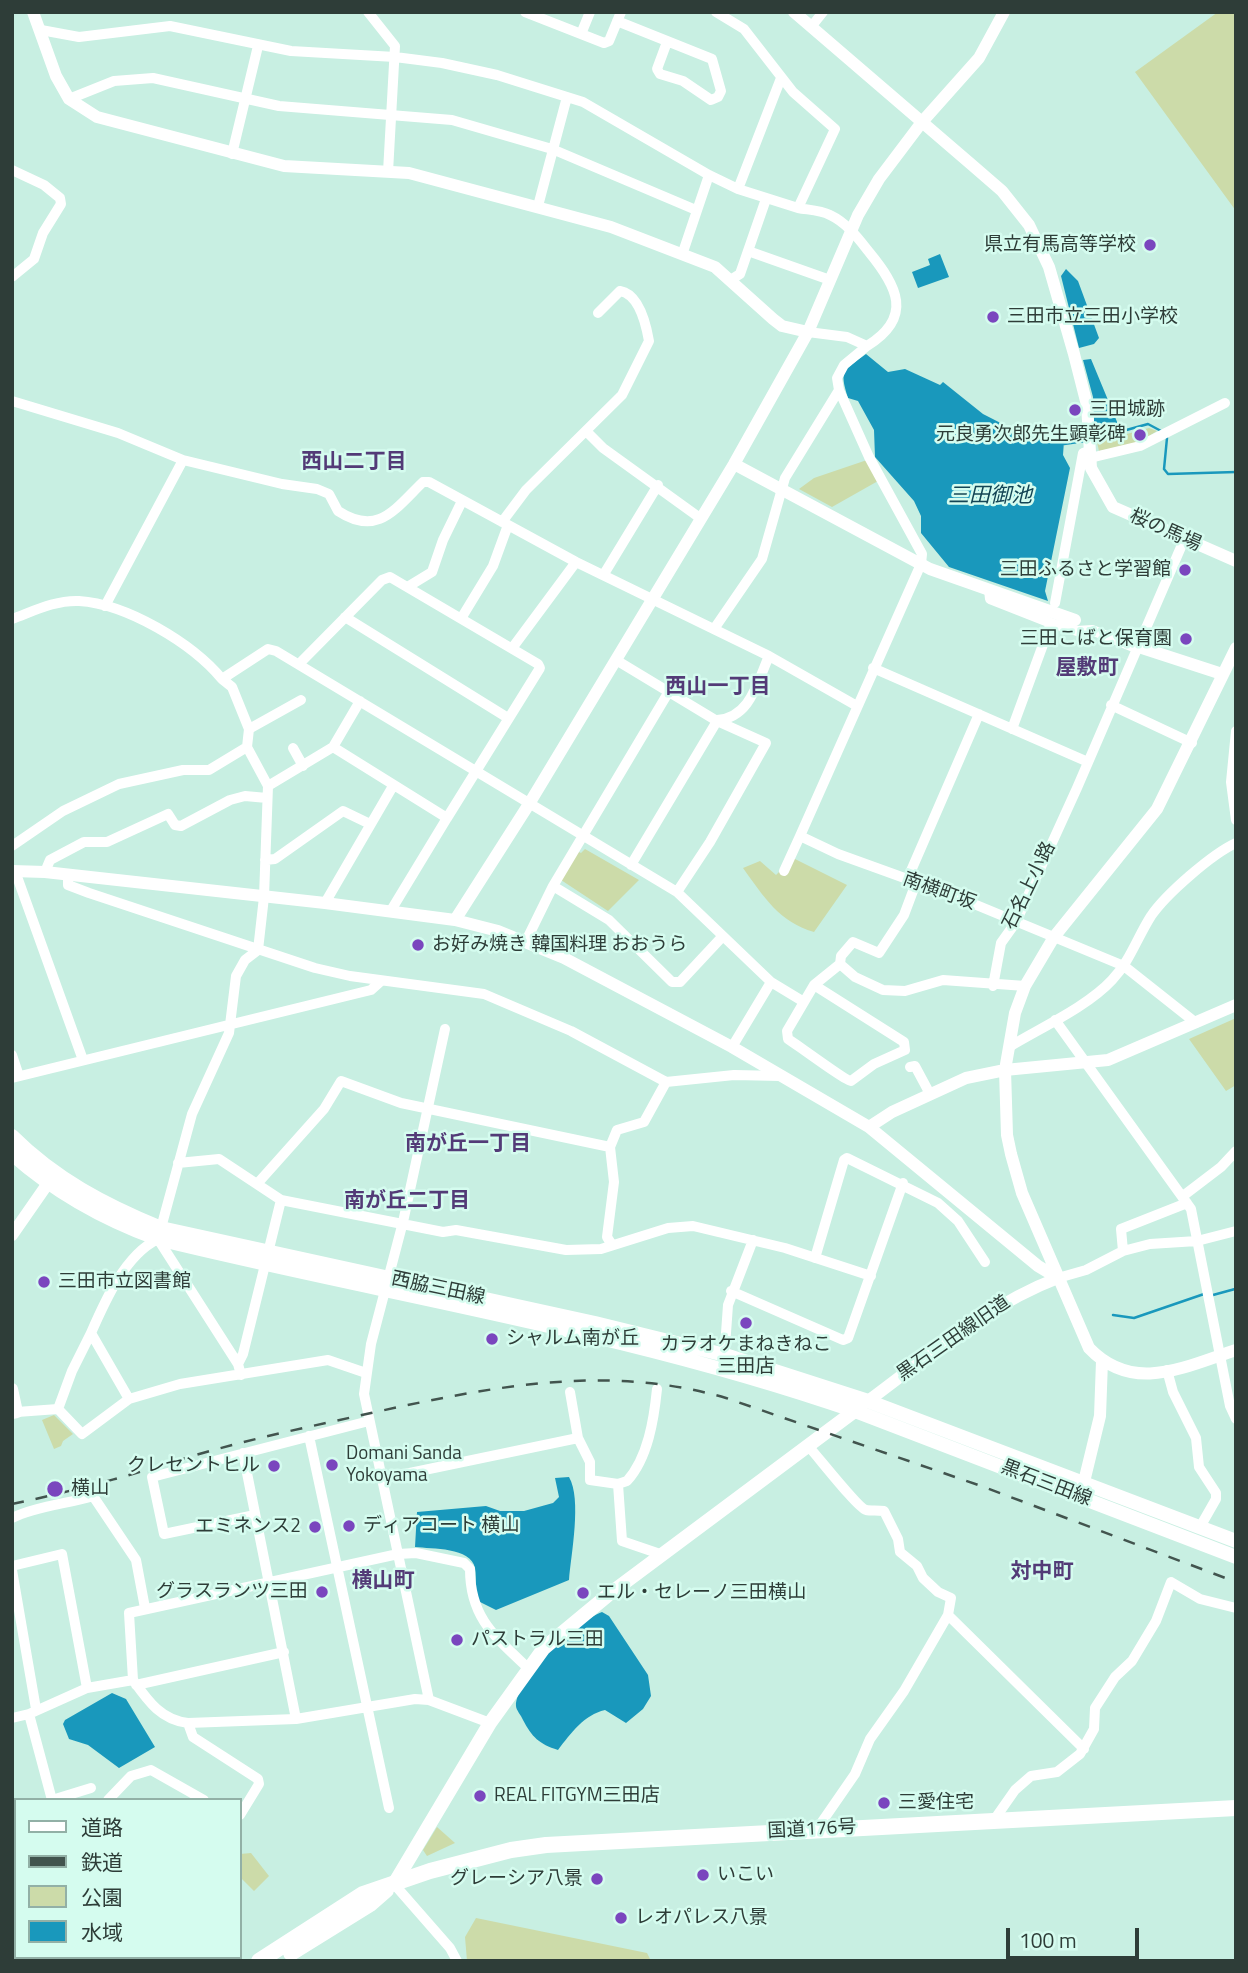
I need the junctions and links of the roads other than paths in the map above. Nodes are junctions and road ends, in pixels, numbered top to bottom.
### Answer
1 (33, 12) edge
2 (368, 12) edge
3 (525, 12) edge
4 (590, 12) edge
5 (716, 12) edge
6 (794, 12) edge
7 (823, 12) edge
8 (1004, 12) edge
9 (541, 15) edge
10 (619, 17) edge
11 (811, 27) junction
12 (41, 30) junction
13 (581, 34) junction
14 (667, 42) junction
15 (258, 46) junction
16 (395, 57) junction
17 (781, 78) junction
18 (567, 97) junction
19 (244, 98) junction
20 (69, 99) junction
21 (391, 116) junction
22 (922, 122) junction
23 (552, 149) junction
24 (232, 154) junction
25 (12, 170) edge
26 (388, 172) junction
27 (709, 175) junction
28 (738, 189) junction
29 (766, 200) junction
30 (538, 206) junction
31 (799, 208) junction
32 (696, 210) junction
33 (851, 230) junction
34 (748, 251) junction
35 (683, 253) junction
36 (12, 277) edge
37 (732, 279) junction
38 (830, 280) junction
39 (598, 313) dead end
40 (808, 332) junction
41 (867, 346) junction
42 (839, 390) junction
43 (12, 401) edge
44 (1225, 403) dead end
45 (588, 433) junction
46 (1089, 447) junction
47 (183, 460) junction
48 (734, 464) junction
49 (658, 485) junction
50 (783, 491) junction
51 (462, 501) junction
52 (700, 518) junction
53 (505, 524) junction
54 (1184, 540) junction
55 (1236, 561) edge
56 (576, 562) junction
57 (921, 564) junction
58 (604, 574) junction
59 (409, 586) junction
60 (989, 590) junction
61 (652, 597) junction
62 (1055, 603) dead end
63 (105, 606) junction
64 (345, 617) junction
65 (462, 617) junction
66 (12, 619) edge
67 (1075, 620) dead end
68 (1051, 623) junction
69 (714, 629) junction
70 (513, 647) junction
71 (1139, 648) junction
72 (1236, 648) edge
73 (769, 656) junction
74 (616, 660) junction
75 (299, 664) junction
76 (873, 668) junction
77 (1222, 674) junction
78 (222, 680) junction
79 (668, 693) junction
80 (301, 700) dead end
81 (360, 701) junction
82 (1111, 705) junction
83 (857, 706) junction
84 (979, 714) junction
85 (508, 718) junction
86 (717, 720) junction
87 (249, 729) junction
88 (1012, 729) junction
89 (1236, 731) edge
90 (1192, 743) junction
91 (247, 747) junction
92 (334, 747) junction
93 (293, 748) dead end
94 (1088, 762) junction
95 (303, 765) junction
96 (475, 771) junction
97 (268, 786) junction
98 (393, 786) junction
99 (267, 798) junction
100 (529, 804) junction
101 (447, 818) junction
102 (1236, 820) edge
103 (370, 824) junction
104 (583, 836) junction
105 (800, 836) junction
106 (1236, 843) edge
107 (12, 846) edge
108 (265, 860) junction
109 (631, 865) junction
110 (14, 871) edge
111 (785, 871) dead end
112 (45, 872) junction
113 (68, 875) junction
114 (911, 882) junction
115 (553, 886) junction
116 (677, 892) junction
117 (264, 897) junction
118 (324, 902) junction
119 (390, 912) junction
120 (455, 920) junction
121 (1016, 922) junction
122 (722, 937) junction
123 (1054, 937) junction
124 (526, 941) junction
125 (258, 950) junction
126 (840, 964) junction
127 (1124, 966) junction
128 (381, 981) junction
129 (771, 982) junction
130 (814, 985) junction
131 (993, 986) junction
132 (1024, 986) junction
133 (804, 1002) junction
134 (1236, 1005) edge
135 (1055, 1020) junction
136 (1196, 1023) junction
137 (231, 1024) junction
138 (445, 1029) dead end
139 (732, 1047) junction
140 (1009, 1047) junction
141 (12, 1055) edge
142 (83, 1059) junction
143 (1083, 1062) junction
144 (910, 1068) dead end
145 (1005, 1070) junction
146 (780, 1076) junction
147 (16, 1077) edge
148 (666, 1083) junction
149 (930, 1094) junction
150 (427, 1109) junction
151 (869, 1127) junction
152 (12, 1136) edge
153 (610, 1146) junction
154 (1236, 1151) edge
155 (12, 1154) edge
156 (178, 1163) junction
157 (51, 1178) junction
158 (903, 1183) junction
159 (257, 1184) junction
160 (281, 1199) junction
161 (1185, 1199) junction
162 (403, 1222) junction
163 (1236, 1231) edge
164 (159, 1233) junction
165 (12, 1235) edge
166 (753, 1240) junction
167 (1197, 1241) junction
168 (612, 1245) junction
169 (1123, 1251) junction
170 (267, 1258) junction
171 (815, 1258) junction
172 (985, 1262) dead end
173 (871, 1276) junction
174 (1058, 1278) junction
175 (388, 1285) junction
176 (732, 1291) junction
177 (91, 1333) junction
178 (1236, 1350) edge
179 (1222, 1355) junction
180 (724, 1362) junction
181 (1102, 1362) junction
182 (238, 1364) junction
183 (1167, 1370) junction
184 (366, 1373) junction
185 (241, 1375) junction
186 (12, 1389) edge
187 (657, 1389) dead end
188 (570, 1392) dead end
189 (129, 1399) junction
190 (868, 1401) junction
191 (58, 1409) junction
192 (855, 1411) junction
193 (15, 1413) edge
194 (1236, 1419) edge
195 (369, 1421) junction
196 (309, 1436) junction
197 (578, 1438) junction
198 (808, 1447) junction
199 (243, 1453) junction
200 (381, 1479) junction
201 (618, 1483) junction
202 (1082, 1491) junction
203 (255, 1515) junction
204 (12, 1518) edge
205 (1200, 1527) junction
206 (1236, 1541) edge
207 (398, 1554) junction
208 (663, 1555) junction
209 (1236, 1557) edge
210 (12, 1568) edge
211 (338, 1568) junction
212 (269, 1583) junction
213 (145, 1608) junction
214 (1236, 1608) edge
215 (948, 1615) junction
216 (285, 1652) junction
217 (527, 1667) junction
218 (135, 1682) junction
219 (87, 1688) junction
220 (429, 1700) junction
221 (366, 1709) junction
222 (33, 1711) junction
223 (12, 1718) edge
224 (296, 1719) junction
225 (188, 1723) junction
226 (490, 1723) junction
227 (1084, 1749) junction
228 (91, 1788) dead end
229 (52, 1798) edge
230 (58, 1798) edge
231 (110, 1798) edge
232 (200, 1798) edge
233 (389, 1808) dead end
234 (1236, 1808) edge
235 (242, 1812) edge
236 (994, 1821) junction
237 (817, 1829) junction
238 (409, 1856) junction
239 (464, 1862) junction
240 (394, 1884) junction
241 (363, 1894) junction
242 (259, 1961) edge
243 (279, 1961) edge
244 (457, 1961) edge

1 - 12 street
2 - 16 street
3 - 9 street
4 - 13 street
5 - 17 street
6 - 11 street, 桜の馬場
7 - 11 street
8 - 22 street
9 - 13 street
10 - 13 street
10 - 14 street
11 - 22 street, 桜の馬場
12 - 15 street
12 - 20 street
14 - 14 street
15 - 16 street
15 - 19 street
16 - 18 street
16 - 21 street
17 - 28 street
17 - 31 street
18 - 23 street
18 - 27 street
19 - 20 street
19 - 21 street
19 - 24 street
20 - 24 street
21 - 23 street
21 - 26 street
22 - 33 street
22 - 46 street, 桜の馬場
23 - 30 street
23 - 32 street
24 - 26 street
25 - 36 street
26 - 30 street
27 - 28 street
27 - 32 street
28 - 29 street
29 - 31 street
29 - 34 street
30 - 35 street
31 - 33 street
32 - 35 street
33 - 38 street
33 - 41 street
34 - 37 street
34 - 38 street
35 - 37 street
37 - 40 street
38 - 40 street
39 - 45 street
40 - 41 street
40 - 48 street
41 - 42 street
42 - 50 street
42 - 57 street
43 - 47 street
44 - 46 street
45 - 49 street
45 - 53 street
46 - 54 street, 桜の馬場
46 - 62 street
47 - 51 street
47 - 63 street
48 - 50 street
48 - 52 street
49 - 52 street
49 - 58 street
50 - 57 street
50 - 69 street
51 - 53 street
51 - 59 street
52 - 61 street
53 - 56 street
53 - 65 street
54 - 55 street, 桜の馬場
54 - 71 street, 石名上小路
56 - 58 street
56 - 70 street
57 - 60 street
57 - 76 street
58 - 61 street
59 - 64 street
59 - 65 street
60 - 67 street
60 - 68 street
61 - 69 street
61 - 74 street
63 - 66 street
63 - 78 street
64 - 75 street
64 - 85 street
65 - 70 street
68 - 71 street
68 - 88 street
69 - 73 street
70 - 85 street
71 - 77 street
71 - 82 street, 石名上小路
72 - 77 street
73 - 83 street
73 - 86 street
74 - 79 street
74 - 100 street
75 - 78 street
75 - 81 street
76 - 83 street
76 - 84 street
77 - 90 street
78 - 87 street
79 - 86 street
79 - 104 street
80 - 87 street
81 - 92 street
81 - 96 street
82 - 90 street
82 - 94 street, 石名上小路
83 - 105 street
84 - 88 street
84 - 114 street
85 - 96 street
86 - 109 street
86 - 116 street
87 - 91 street
88 - 94 street
89 - 102 street
90 - 123 street
91 - 97 street
91 - 107 street
92 - 95 street
92 - 98 street
93 - 95 street
94 - 121 street, 石名上小路
95 - 97 street
96 - 100 street
96 - 101 street
97 - 99 street
98 - 101 street
98 - 103 street
99 - 108 street
99 - 112 street
100 - 104 street
100 - 120 street
101 - 119 street
103 - 108 street
103 - 118 street
104 - 109 street
104 - 115 street
105 - 111 street
105 - 114 street, 南横町坂
106 - 127 street
108 - 117 street
109 - 116 street
110 - 112 street
110 - 142 street
112 - 113 street
113 - 117 street
113 - 125 street
114 - 121 street, 南横町坂
114 - 126 street
115 - 122 street
115 - 124 street
116 - 122 street
117 - 118 street
117 - 125 street
118 - 119 street
119 - 120 street
120 - 124 street
121 - 123 street, 南横町坂
121 - 131 street, 石名上小路
122 - 129 street
123 - 127 street, 南横町坂
123 - 132 street
124 - 139 street
125 - 128 street
125 - 137 street
126 - 130 street
126 - 131 street
127 - 135 street
127 - 136 street, 南横町坂
128 - 137 street
128 - 148 street
129 - 133 street
129 - 139 street
130 - 133 street
130 - 133 street
131 - 132 street
132 - 140 street
134 - 136 street
135 - 140 street
135 - 143 street
136 - 143 street
137 - 142 street
137 - 156 street
138 - 150 street
139 - 146 street
140 - 145 street
141 - 147 street
142 - 147 street
143 - 145 street
143 - 161 street
144 - 149 street
145 - 149 street
145 - 174 street
146 - 148 street
146 - 151 street
148 - 153 street
149 - 151 street
150 - 153 street
150 - 159 street
150 - 162 street
151 - 174 street
152 - 157 main road, 西脇三田線
153 - 168 street
154 - 161 street
155 - 157 main road, 西脇三田線
156 - 159 street
156 - 164 street
157 - 164 main road, 西脇三田線
157 - 165 street
158 - 171 street
158 - 172 street
158 - 173 street
159 - 160 street
160 - 162 street
160 - 170 street
161 - 167 street
161 - 169 street
162 - 168 street
162 - 175 street
163 - 167 street
164 - 170 main road, 西脇三田線
164 - 177 street
164 - 182 street
166 - 168 street
166 - 171 street
166 - 176 street
167 - 169 street
167 - 179 street
169 - 174 street
170 - 175 main road, 西脇三田線
170 - 182 street
171 - 173 street
173 - 176 street
174 - 181 street
174 - 190 street, 黒石三田線旧道
175 - 180 main road, 西脇三田線
175 - 184 street
176 - 180 street
177 - 189 street
177 - 191 street
178 - 179 street
179 - 183 street
179 - 194 street
180 - 190 main road, 西脇三田線
180 - 192 main road, 西脇三田線
181 - 183 street
181 - 202 street
182 - 185 street
183 - 205 street
184 - 185 street
184 - 195 street
185 - 189 street
186 - 193 street
187 - 201 street
188 - 197 street
189 - 191 street
190 - 192 main road
190 - 202 main road, 黒石三田線
191 - 193 street
192 - 198 main road
192 - 202 main road, 黒石三田線
195 - 196 street
195 - 200 street
196 - 199 street
196 - 211 street
197 - 200 street
197 - 201 street
198 - 208 main road
198 - 215 street
199 - 203 street
199 - 203 street
200 - 207 street
201 - 208 street
202 - 205 main road, 黒石三田線
202 - 209 main road, 黒石三田線
203 - 212 street
204 - 213 street
205 - 206 main road, 黒石三田線
207 - 211 street
207 - 217 street
207 - 220 street
208 - 217 main road
210 - 219 street
210 - 222 street
211 - 212 street
211 - 221 street
212 - 213 street
212 - 216 street
213 - 218 street
214 - 227 street
215 - 227 street
215 - 237 street
216 - 218 street
216 - 224 street
217 - 226 main road
218 - 219 street
218 - 225 street
219 - 222 street
220 - 221 street
220 - 226 street
221 - 224 street
221 - 233 street
222 - 223 street
222 - 229 street
224 - 225 street
225 - 235 street
226 - 238 main road
227 - 236 street
228 - 230 street
231 - 232 street
234 - 236 highway, 国道176号
236 - 237 highway, 国道176号
237 - 239 highway, 国道176号
238 - 239 main road
238 - 240 main road
238 - 241 main road
239 - 240 highway, 国道176号
240 - 241 highway, 国道176号
240 - 243 highway, 国道176号
240 - 244 street
241 - 242 highway, 国道176号

